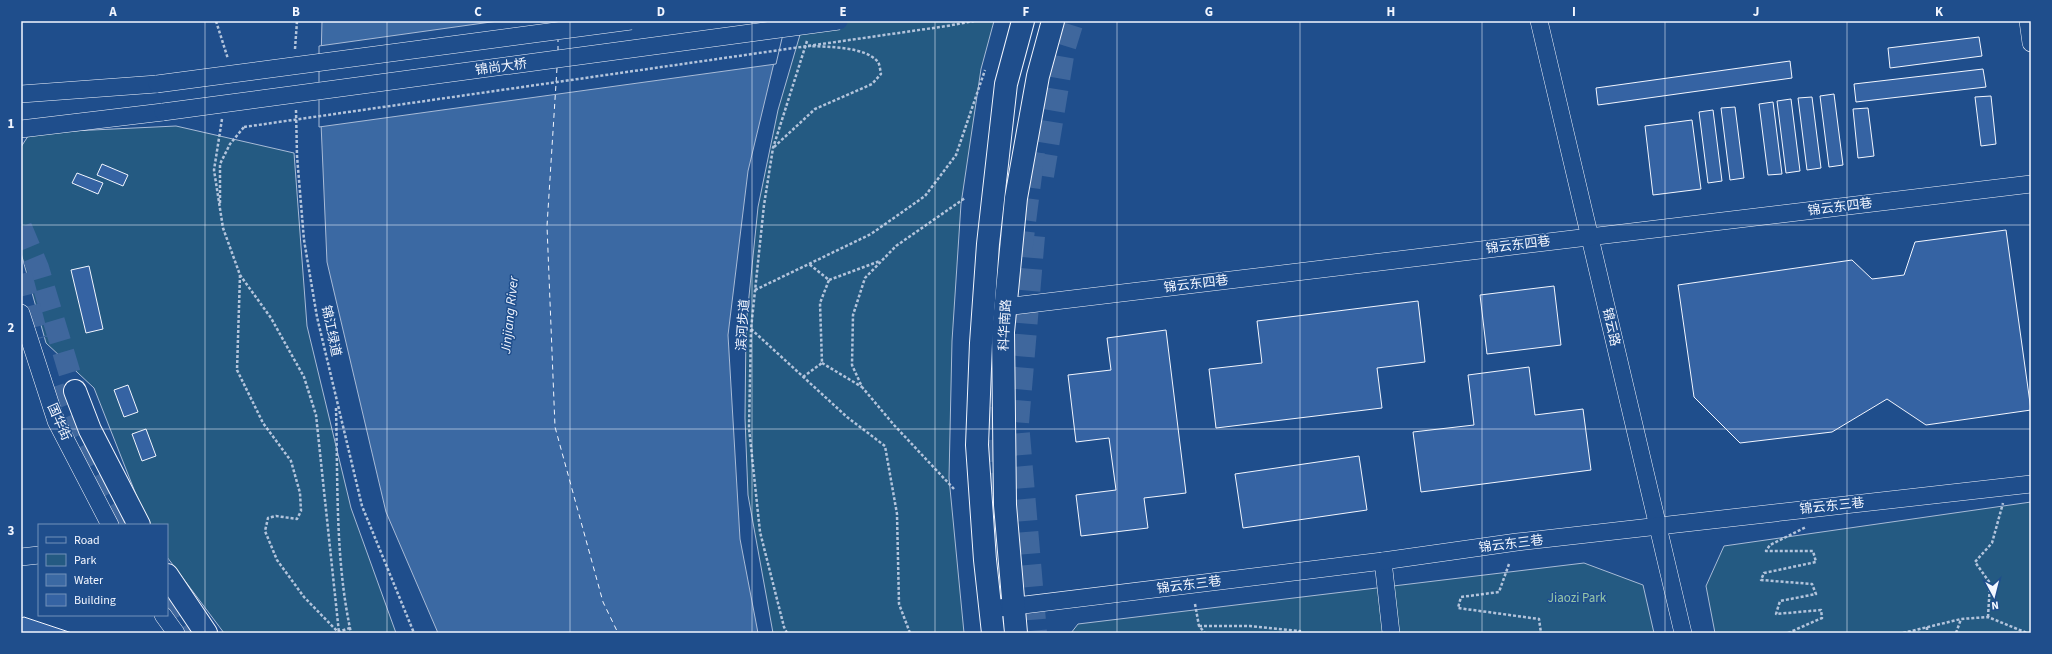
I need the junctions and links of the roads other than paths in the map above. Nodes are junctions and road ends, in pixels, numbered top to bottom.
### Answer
1 (631, 21) edge
2 (839, 21) edge
3 (1023, 21) edge
4 (1053, 21) edge
5 (1539, 21) edge
6 (2028, 21) edge
7 (2031, 43) edge
8 (21, 94) edge
9 (21, 129) edge
10 (2031, 184) edge
11 (1589, 237) junction
12 (1005, 307) junction
13 (21, 313) edge
14 (75, 391) tunnel mouth
15 (2031, 484) edge
16 (109, 524) edge
17 (138, 524) edge
18 (1659, 527) junction
19 (38, 554) edge
20 (21, 557) edge
21 (1384, 561) junction
22 (168, 576) edge
23 (1014, 607) junction
24 (991, 609) junction
25 (164, 616) edge
26 (176, 633) edge
27 (206, 633) edge
28 (993, 633) edge
29 (1016, 633) edge
30 (1391, 633) edge
31 (1684, 633) edge

1 - 8 street, bridge
2 - 9 street, 锦尚大桥, bridge
3 - 24 main road, 科华南路
4 - 12 main road, 科华南路
5 - 11 street, 锦云路
6 - 7 street
10 - 11 street, 锦云东四巷
11 - 12 street, 锦云东四巷
11 - 18 street, 锦云路
12 - 23 main road, 科华南路
13 - 16 street, 国华街
14 - 17 main road
15 - 18 street, 锦云东三巷
18 - 21 street, 锦云东三巷
18 - 31 street, 锦云路
19 - 20 street
21 - 23 street, 锦云东三巷
21 - 30 street
22 - 27 main road
23 - 24 street, 锦云东三巷
23 - 29 main road, 科华南路
24 - 28 main road, 科华南路
25 - 26 street

